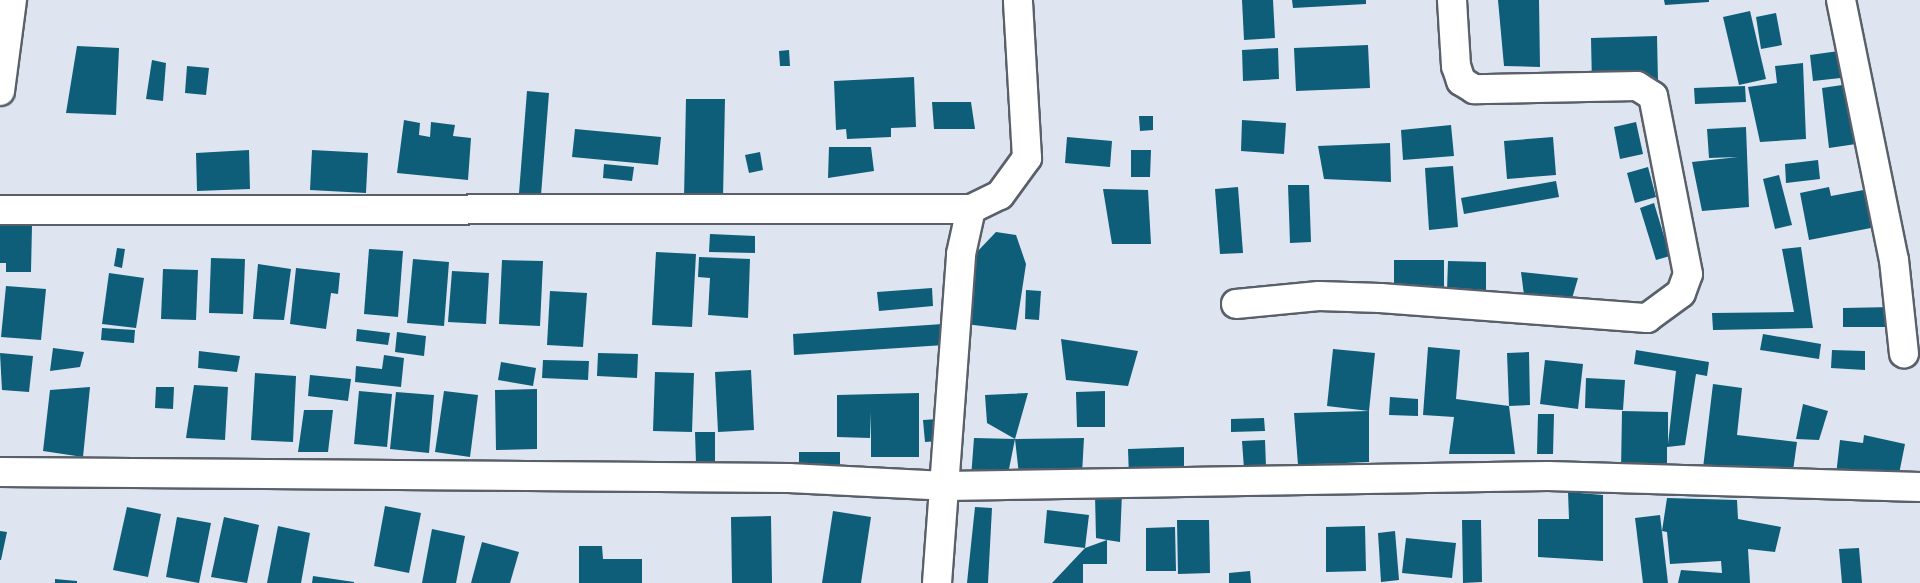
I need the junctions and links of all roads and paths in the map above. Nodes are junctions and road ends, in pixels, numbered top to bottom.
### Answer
1 (12, 0) edge
2 (1018, 0) edge
3 (1452, 0) edge
4 (1841, 0) edge
5 (0, 91) edge
6 (971, 209) junction
7 (0, 210) edge
8 (1236, 304) dead end
9 (1904, 353) dead end
10 (0, 472) edge
11 (945, 486) junction
12 (1920, 487) edge
13 (937, 583) edge

1 - 5 street
2 - 6 street
3 - 8 street
4 - 9 street
6 - 7 street
6 - 11 street
10 - 11 street
11 - 12 street
11 - 13 street

